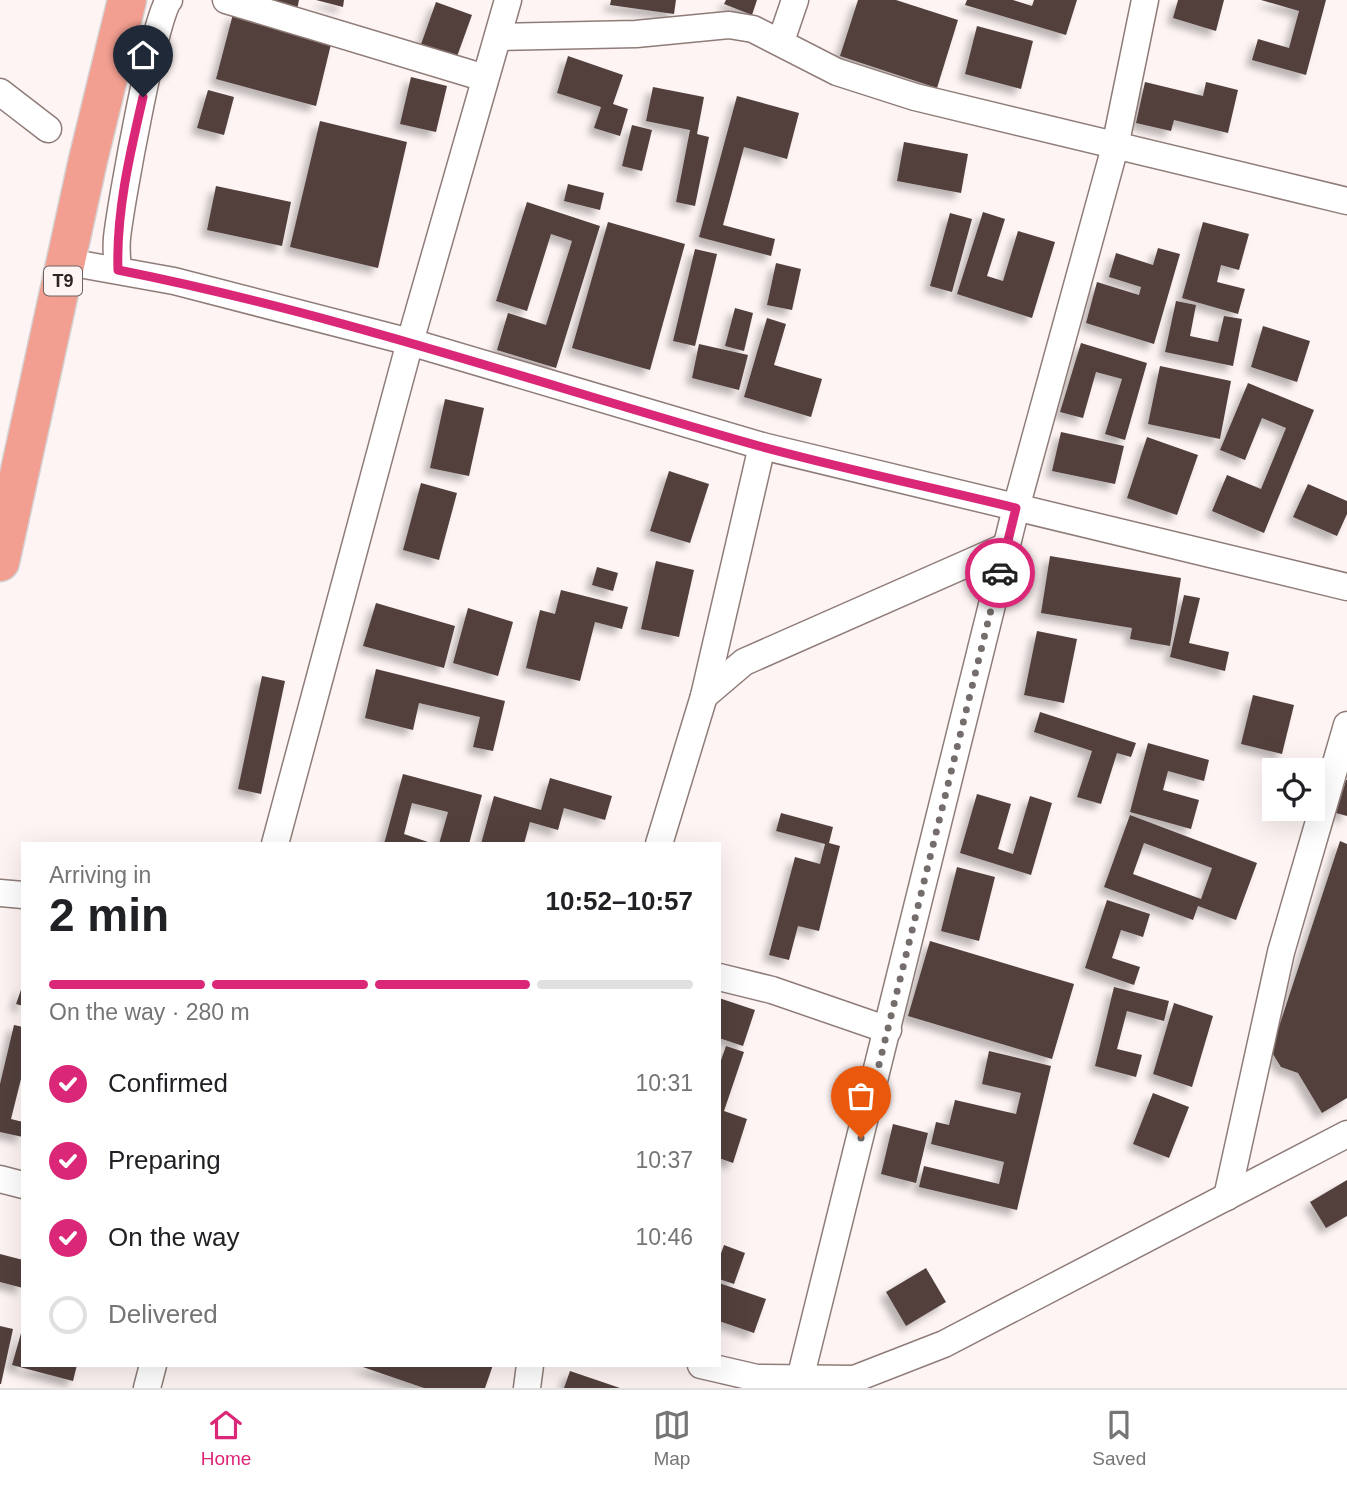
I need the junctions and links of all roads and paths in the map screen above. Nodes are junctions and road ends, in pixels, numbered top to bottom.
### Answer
1 (127, 0) edge
2 (169, 0) edge
3 (226, 0) edge
4 (508, 0) edge
5 (795, 0) edge
6 (1146, 0) edge
7 (499, 37) junction
8 (781, 41) junction
9 (485, 78) junction
10 (0, 92) edge
11 (48, 129) dead end
12 (1115, 147) junction
13 (1347, 201) edge
14 (68, 262) junction
15 (118, 270) junction
16 (411, 342) junction
17 (762, 446) junction
18 (1016, 508) junction
19 (1007, 546) junction
20 (0, 562) edge
21 (1347, 587) edge
22 (715, 652) junction
23 (744, 662) junction
24 (704, 696) junction
25 (1347, 725) edge
26 (276, 842) edge
27 (660, 842) edge
28 (0, 893) edge
29 (21, 895) edge
30 (721, 977) edge
31 (888, 1030) junction
32 (1347, 1133) edge
33 (0, 1179) edge
34 (21, 1184) edge
35 (1227, 1197) junction
36 (152, 1367) edge
37 (530, 1367) edge
38 (713, 1374) edge
39 (800, 1379) junction
40 (147, 1388) edge
41 (527, 1388) edge

1 - 14 highway, T9
2 - 15 street
3 - 9 street
4 - 7 street
5 - 8 street
6 - 12 street
7 - 8 street
7 - 9 street
8 - 12 street
9 - 16 street
10 - 11 street
12 - 13 street
12 - 18 street
14 - 15 street
14 - 20 highway, T9
15 - 16 street
16 - 17 street
16 - 26 street
17 - 18 street
17 - 22 street
18 - 19 street
18 - 21 street
19 - 23 street
19 - 31 street
22 - 23 street
22 - 24 street
23 - 24 street
24 - 27 street
25 - 35 street
28 - 29 street
30 - 31 street
31 - 39 street
32 - 35 street
33 - 34 street
35 - 39 street
36 - 40 street
37 - 41 street
38 - 39 street

